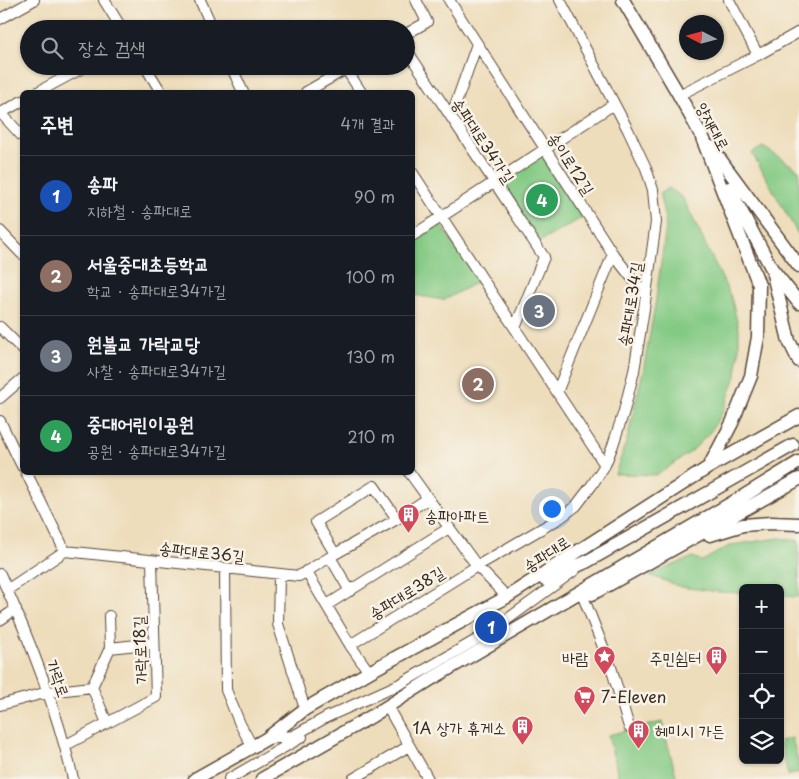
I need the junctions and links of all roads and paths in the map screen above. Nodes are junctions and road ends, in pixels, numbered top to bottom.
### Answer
1 (34, 0) edge
2 (104, 0) edge
3 (200, 0) edge
4 (416, 0) edge
5 (449, 0) edge
6 (560, 0) edge
7 (623, 0) edge
8 (730, 0) edge
9 (0, 19) edge
10 (116, 20) edge
11 (209, 20) edge
12 (415, 29) edge
13 (799, 32) edge
14 (478, 44) junction
15 (758, 55) junction
16 (415, 62) edge
17 (69, 75) edge
18 (151, 75) edge
19 (235, 75) edge
20 (336, 75) edge
21 (352, 75) edge
22 (42, 90) edge
23 (160, 90) edge
24 (242, 90) edge
25 (310, 90) edge
26 (360, 90) edge
27 (679, 95) junction
28 (20, 102) edge
29 (614, 104) junction
30 (0, 113) edge
31 (452, 117) junction
32 (20, 134) edge
33 (701, 135) junction
34 (545, 150) junction
35 (415, 176) edge
36 (494, 182) junction
37 (442, 216) junction
38 (0, 231) edge
39 (415, 234) edge
40 (20, 252) edge
41 (613, 254) junction
42 (799, 266) edge
43 (772, 269) junction
44 (646, 296) junction
45 (799, 303) edge
46 (0, 327) edge
47 (515, 328) junction
48 (20, 347) edge
49 (799, 362) edge
50 (20, 381) edge
51 (557, 392) junction
52 (0, 398) edge
53 (795, 418) edge
54 (0, 422) edge
55 (799, 431) edge
56 (793, 445) dead end
57 (20, 462) edge
58 (799, 462) edge
59 (605, 465) junction
60 (709, 467) junction
61 (27, 475) edge
62 (411, 475) edge
63 (799, 480) edge
64 (428, 499) junction
65 (397, 519) junction
66 (799, 524) edge
67 (449, 528) junction
68 (686, 542) junction
69 (65, 551) junction
70 (333, 555) junction
71 (152, 561) junction
72 (586, 562) junction
73 (477, 566) junction
74 (225, 569) junction
75 (306, 571) junction
76 (0, 574) edge
77 (279, 575) junction
78 (7, 590) junction
79 (350, 591) junction
80 (507, 597) junction
81 (584, 599) junction
82 (327, 605) junction
83 (556, 606) junction
84 (16, 609) junction
85 (109, 616) dead end
86 (0, 620) edge
87 (154, 644) junction
88 (350, 645) junction
89 (110, 648) junction
90 (369, 672) junction
91 (433, 678) junction
92 (92, 687) junction
93 (48, 692) junction
94 (0, 705) edge
95 (387, 706) junction
96 (305, 709) junction
97 (107, 723) junction
98 (629, 728) dead end
99 (266, 739) junction
100 (66, 745) junction
101 (252, 746) junction
102 (409, 746) junction
103 (73, 779) edge
104 (195, 779) edge
105 (229, 779) edge
106 (262, 779) edge
107 (353, 779) edge
108 (428, 779) edge

1 - 9 street
2 - 10 street
3 - 11 street
4 - 12 street
5 - 14 street, 송이로12길
6 - 29 street, 송파대로34길
7 - 27 main road, 양재대로
8 - 15 street
13 - 15 street
14 - 31 street
14 - 34 street, 송이로12길
15 - 27 street
16 - 31 street, 송파대로34가길
17 - 22 street
18 - 23 street
19 - 24 street
20 - 25 street
21 - 26 street
27 - 33 main road, 양재대로
28 - 30 street
29 - 34 street
29 - 44 street, 송파대로34길
30 - 32 street
31 - 36 street, 송파대로34가길
33 - 42 main road
33 - 43 main road, 양재대로
33 - 60 main road
34 - 36 street
34 - 41 street, 송이로12길
35 - 37 street
36 - 37 street
36 - 47 street, 송파대로34가길
37 - 39 street
37 - 47 street
38 - 40 street
41 - 44 street, 송이로12길
41 - 51 street
43 - 45 main road, 양재대로
43 - 49 main road, 양재대로
44 - 59 street, 송파대로34길
46 - 48 street
47 - 51 street
50 - 52 street
51 - 59 street
53 - 55 main road
53 - 60 main road, 송파대로
54 - 57 street
56 - 72 main road
58 - 83 main road
59 - 73 street, 송파대로34길
60 - 80 main road, 송파대로
61 - 69 street
62 - 64 street
63 - 68 main road
64 - 65 street, 송파대로36길
64 - 67 street
65 - 70 street, 송파대로36길
65 - 70 street
66 - 68 main road
67 - 73 street
67 - 79 street
68 - 81 main road
69 - 71 street, 송파대로36길
69 - 78 street
70 - 75 street, 송파대로36길
70 - 79 street
71 - 74 street, 송파대로36길
71 - 87 street, 가락로18길
72 - 80 main road
72 - 99 street
73 - 80 street
73 - 88 street, 송파대로38길
74 - 77 street, 송파대로36길
74 - 101 street
75 - 77 street, 송파대로36길
75 - 82 street
76 - 78 street, 가락로
77 - 96 street
78 - 84 street, 가락로
79 - 82 street
80 - 90 main road, 송파대로
81 - 83 main road
81 - 98 street
82 - 88 street
83 - 91 main road
84 - 86 street
84 - 93 street, 가락로
85 - 89 street
87 - 89 street
87 - 97 street, 가락로18길
88 - 90 street
89 - 92 street
90 - 96 main road, 송파대로
91 - 95 main road
91 - 105 street
92 - 93 street
92 - 97 street
93 - 94 street
93 - 100 street, 가락로
95 - 102 street
95 - 106 main road
96 - 99 main road, 송파대로
97 - 100 street, 가락로18길
99 - 101 main road, 송파대로
100 - 103 street, 가락로
101 - 104 main road, 송파대로
102 - 107 street
102 - 108 street

